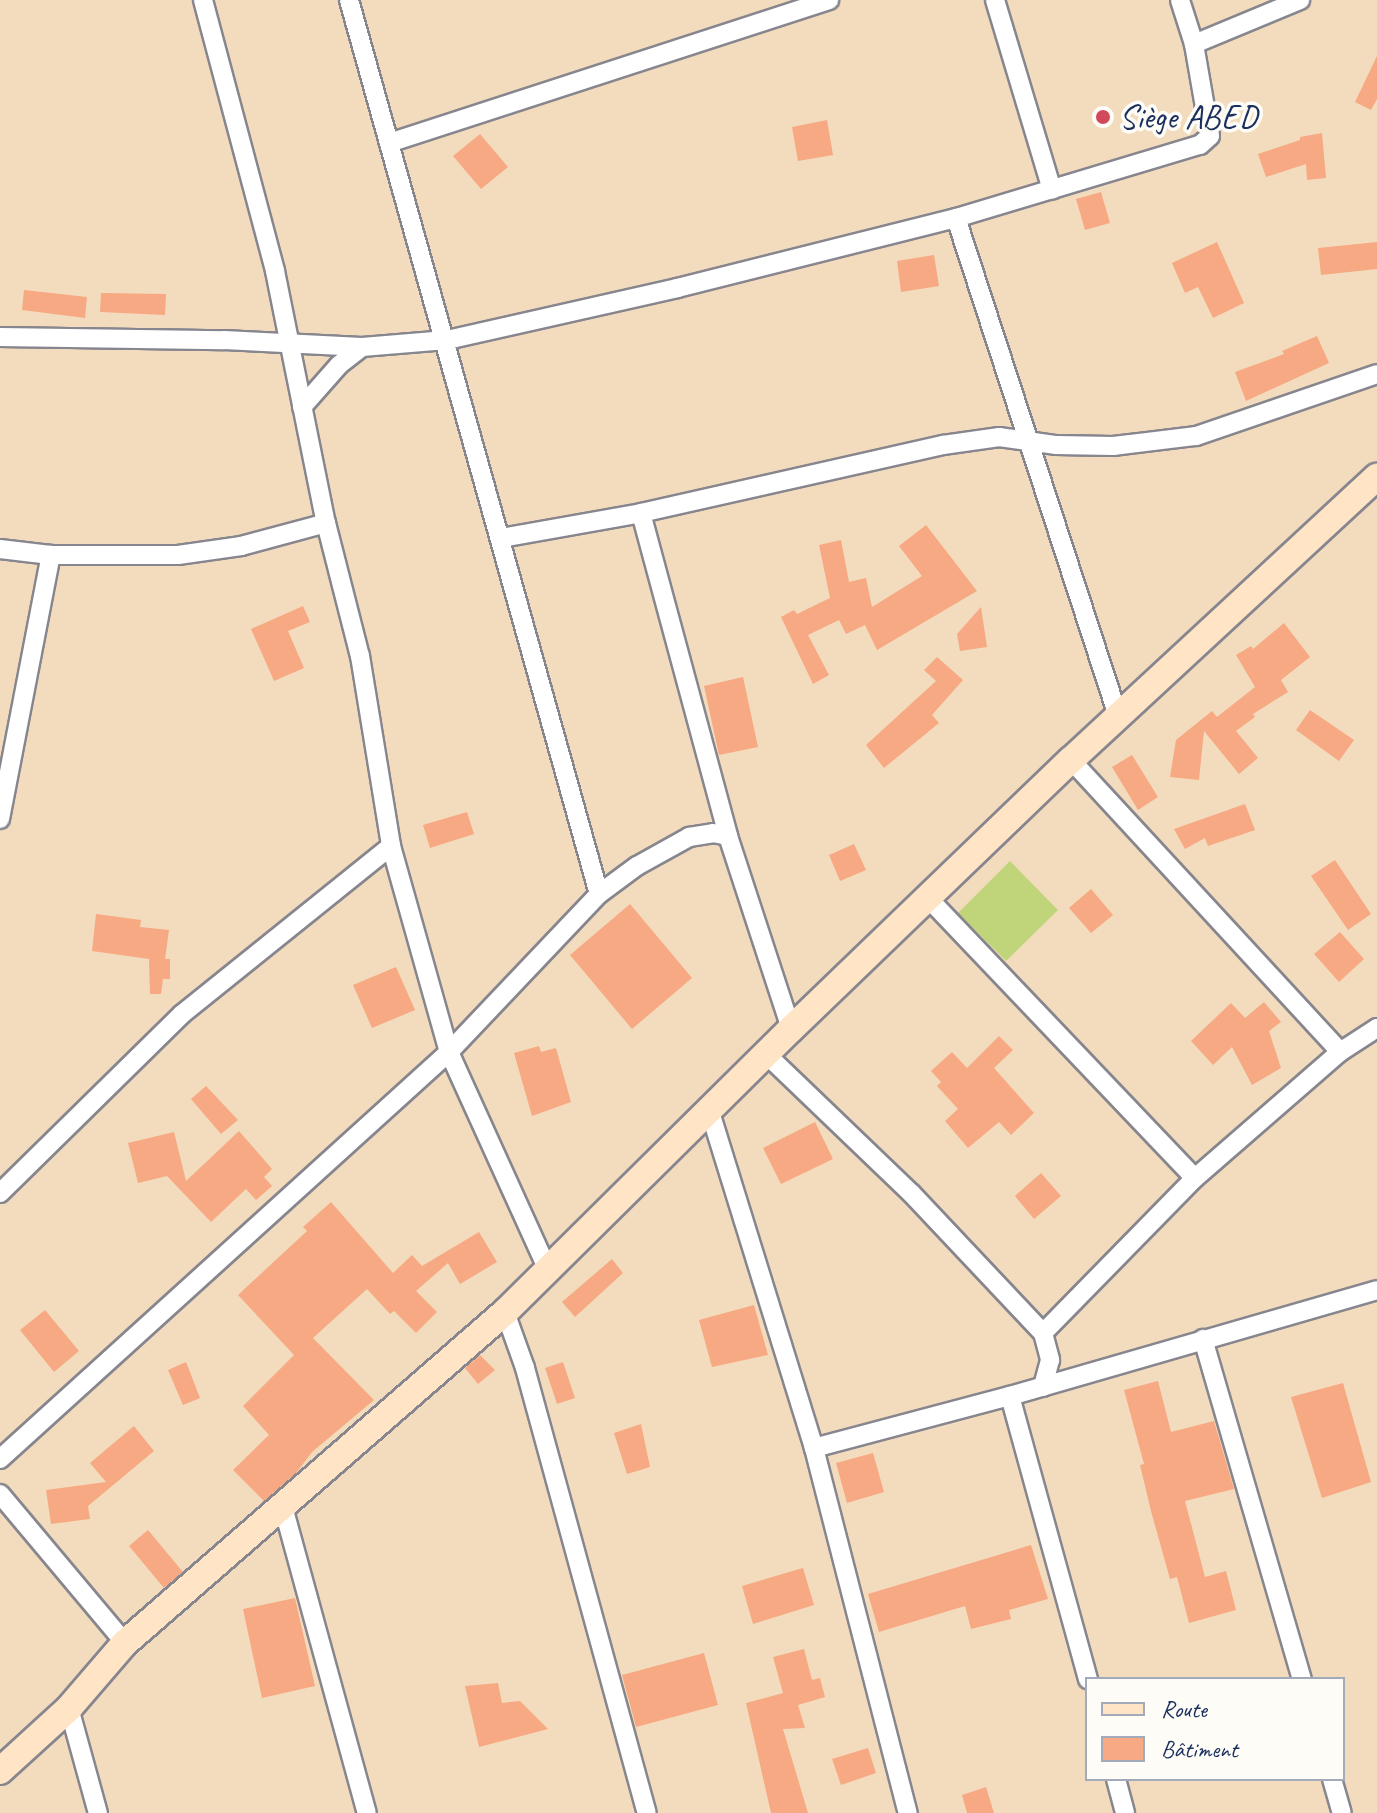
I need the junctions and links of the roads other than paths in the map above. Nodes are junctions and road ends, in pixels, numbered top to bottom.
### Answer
1 (203, 0) edge
2 (829, 0) edge
3 (995, 0) edge
4 (1180, 0) edge
5 (1300, 0) edge
6 (354, 5) edge
7 (790, 6) edge
8 (1194, 44) junction
9 (389, 143) junction
10 (1052, 190) junction
11 (956, 218) junction
12 (0, 337) edge
13 (447, 340) junction
14 (289, 343) junction
15 (362, 347) junction
16 (1377, 374) edge
17 (302, 407) junction
18 (1025, 438) junction
19 (1377, 477) edge
20 (641, 513) junction
21 (326, 523) junction
22 (501, 538) junction
23 (0, 549) edge
24 (51, 555) junction
25 (1118, 716) junction
26 (7, 753) edge
27 (1071, 760) junction
28 (0, 819) edge
29 (728, 836) junction
30 (391, 846) junction
31 (599, 894) junction
32 (929, 899) junction
33 (1373, 1027) edge
34 (791, 1029) junction
35 (449, 1052) junction
36 (1340, 1052) junction
37 (767, 1055) junction
38 (710, 1112) junction
39 (1195, 1178) junction
40 (0, 1193) edge
41 (548, 1270) junction
42 (1377, 1290) edge
43 (505, 1312) junction
44 (1043, 1333) junction
45 (1203, 1339) junction
46 (1043, 1387) junction
47 (1010, 1396) junction
48 (814, 1448) junction
49 (0, 1459) edge
50 (0, 1494) edge
51 (282, 1503) junction
52 (125, 1643) junction
53 (1087, 1677) edge
54 (1301, 1677) edge
55 (69, 1708) junction
56 (0, 1771) edge
57 (1117, 1781) edge
58 (1333, 1781) edge
59 (98, 1813) edge
60 (367, 1813) edge
61 (647, 1813) edge
62 (908, 1813) edge
63 (1125, 1813) edge
64 (1342, 1813) edge

1 - 14 street
2 - 7 street
3 - 10 street
4 - 8 street
5 - 8 street
6 - 9 street
7 - 9 street
8 - 10 street
9 - 13 street
10 - 11 street
11 - 13 street
11 - 18 street
12 - 14 street
13 - 15 street
13 - 22 street
14 - 15 street
14 - 17 street
15 - 17 street
16 - 18 street
17 - 21 street
18 - 20 street
18 - 25 street
19 - 25 street
20 - 22 street
20 - 29 street
21 - 24 street
21 - 30 street
22 - 31 street
23 - 24 street
24 - 26 street
25 - 27 street
26 - 28 street
27 - 32 street
27 - 36 street
29 - 31 street
29 - 34 street
30 - 35 street
30 - 40 street
31 - 35 street
32 - 34 street
32 - 39 street
33 - 36 street
34 - 37 street
35 - 41 street
35 - 49 street
36 - 39 street
37 - 38 street
37 - 44 street
38 - 41 street
38 - 48 street
39 - 44 street
41 - 43 street
42 - 45 street
43 - 51 street
43 - 61 street
44 - 46 street
45 - 46 street
45 - 54 street
46 - 47 street
47 - 48 street
47 - 53 street
48 - 62 street
50 - 52 street
51 - 52 street
51 - 60 street
52 - 55 street
55 - 56 street
55 - 59 street
57 - 63 street
58 - 64 street

